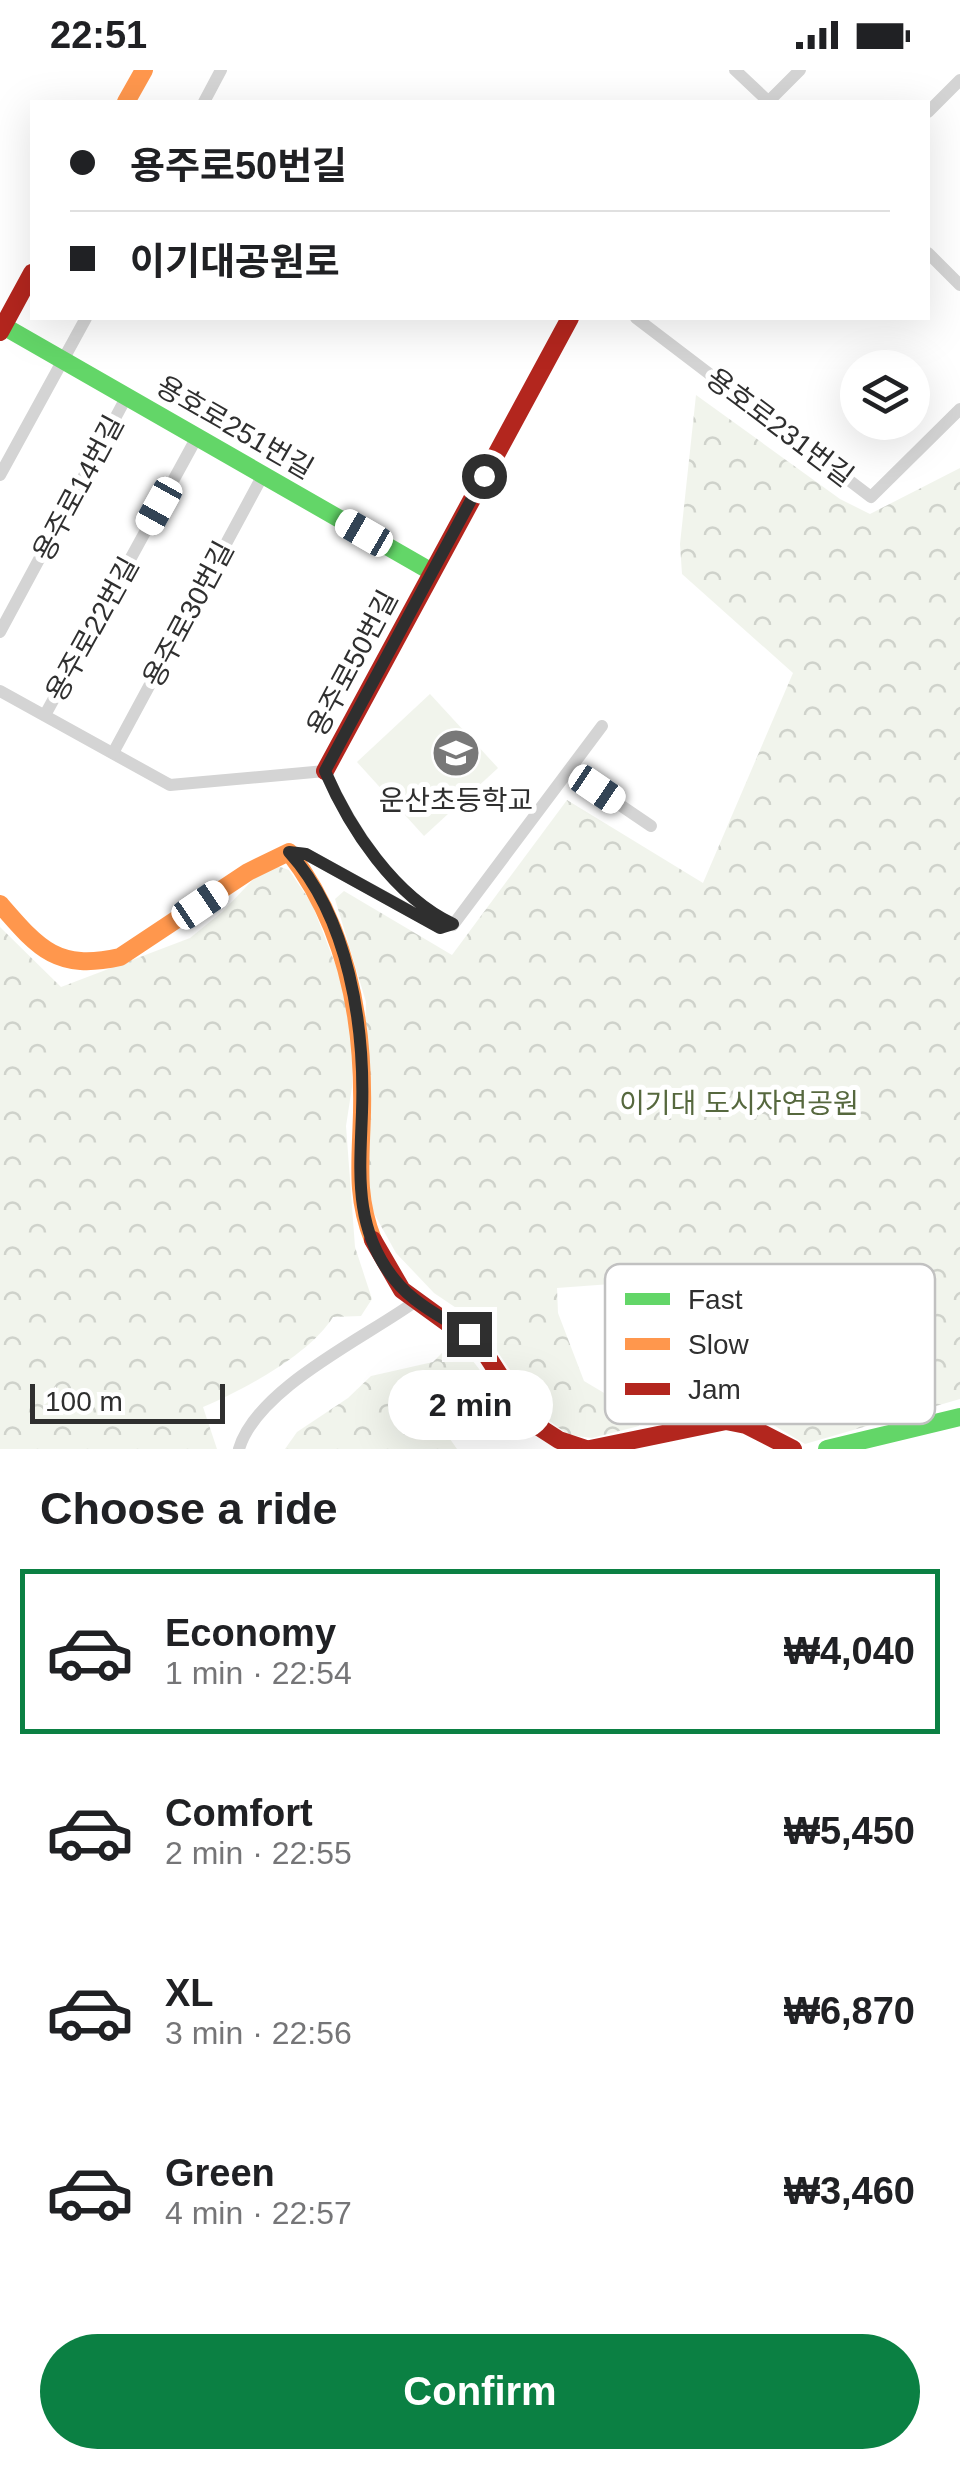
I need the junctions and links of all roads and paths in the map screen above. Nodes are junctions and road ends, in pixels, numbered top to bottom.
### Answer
1 (144, 70) edge
2 (222, 70) edge
3 (735, 70) edge
4 (800, 70) edge
5 (960, 80) edge
6 (127, 100) edge
7 (205, 100) edge
8 (766, 100) edge
9 (770, 100) edge
10 (930, 110) edge
11 (930, 255) edge
12 (30, 276) edge
13 (960, 286) edge
14 (85, 320) edge
15 (569, 320) edge
16 (639, 320) edge
17 (1, 327) edge
18 (63, 360) junction
19 (127, 396) junction
20 (960, 408) edge
21 (197, 437) junction
22 (263, 474) junction
23 (0, 475) edge
24 (432, 572) junction
25 (0, 632) edge
26 (0, 690) edge
27 (45, 716) junction
28 (602, 726) dead end
29 (113, 754) junction
30 (325, 771) junction
31 (570, 771) junction
32 (651, 826) dead end
33 (289, 852) junction
34 (0, 904) edge
35 (453, 924) junction
36 (416, 1302) junction
37 (960, 1418) edge
38 (711, 1424) edge
39 (741, 1424) edge
40 (934, 1424) edge
41 (935, 1424) edge
42 (238, 1449) edge
43 (588, 1449) edge
44 (793, 1449) edge
45 (826, 1449) edge

1 - 6 street
2 - 7 street
3 - 8 street
4 - 9 street
5 - 10 street
11 - 13 street
12 - 17 street
14 - 18 street
15 - 24 street, 용주로50번길
16 - 20 street, 용호로231번길
17 - 18 street, 용호로251번길
18 - 19 street, 용호로251번길
18 - 23 street
19 - 21 street, 용호로251번길
19 - 25 street, 용주로14번길
21 - 22 street, 용호로251번길
21 - 27 street, 용주로22번길
22 - 24 street, 용호로251번길
22 - 29 street, 용주로30번길
24 - 30 street, 용주로50번길
26 - 27 street
27 - 29 street
28 - 31 street
29 - 30 street
30 - 35 street
31 - 32 street
31 - 35 street
33 - 34 street
33 - 35 street
33 - 36 street
36 - 42 street
36 - 43 street
37 - 41 street
38 - 43 street
39 - 44 street
40 - 45 street

